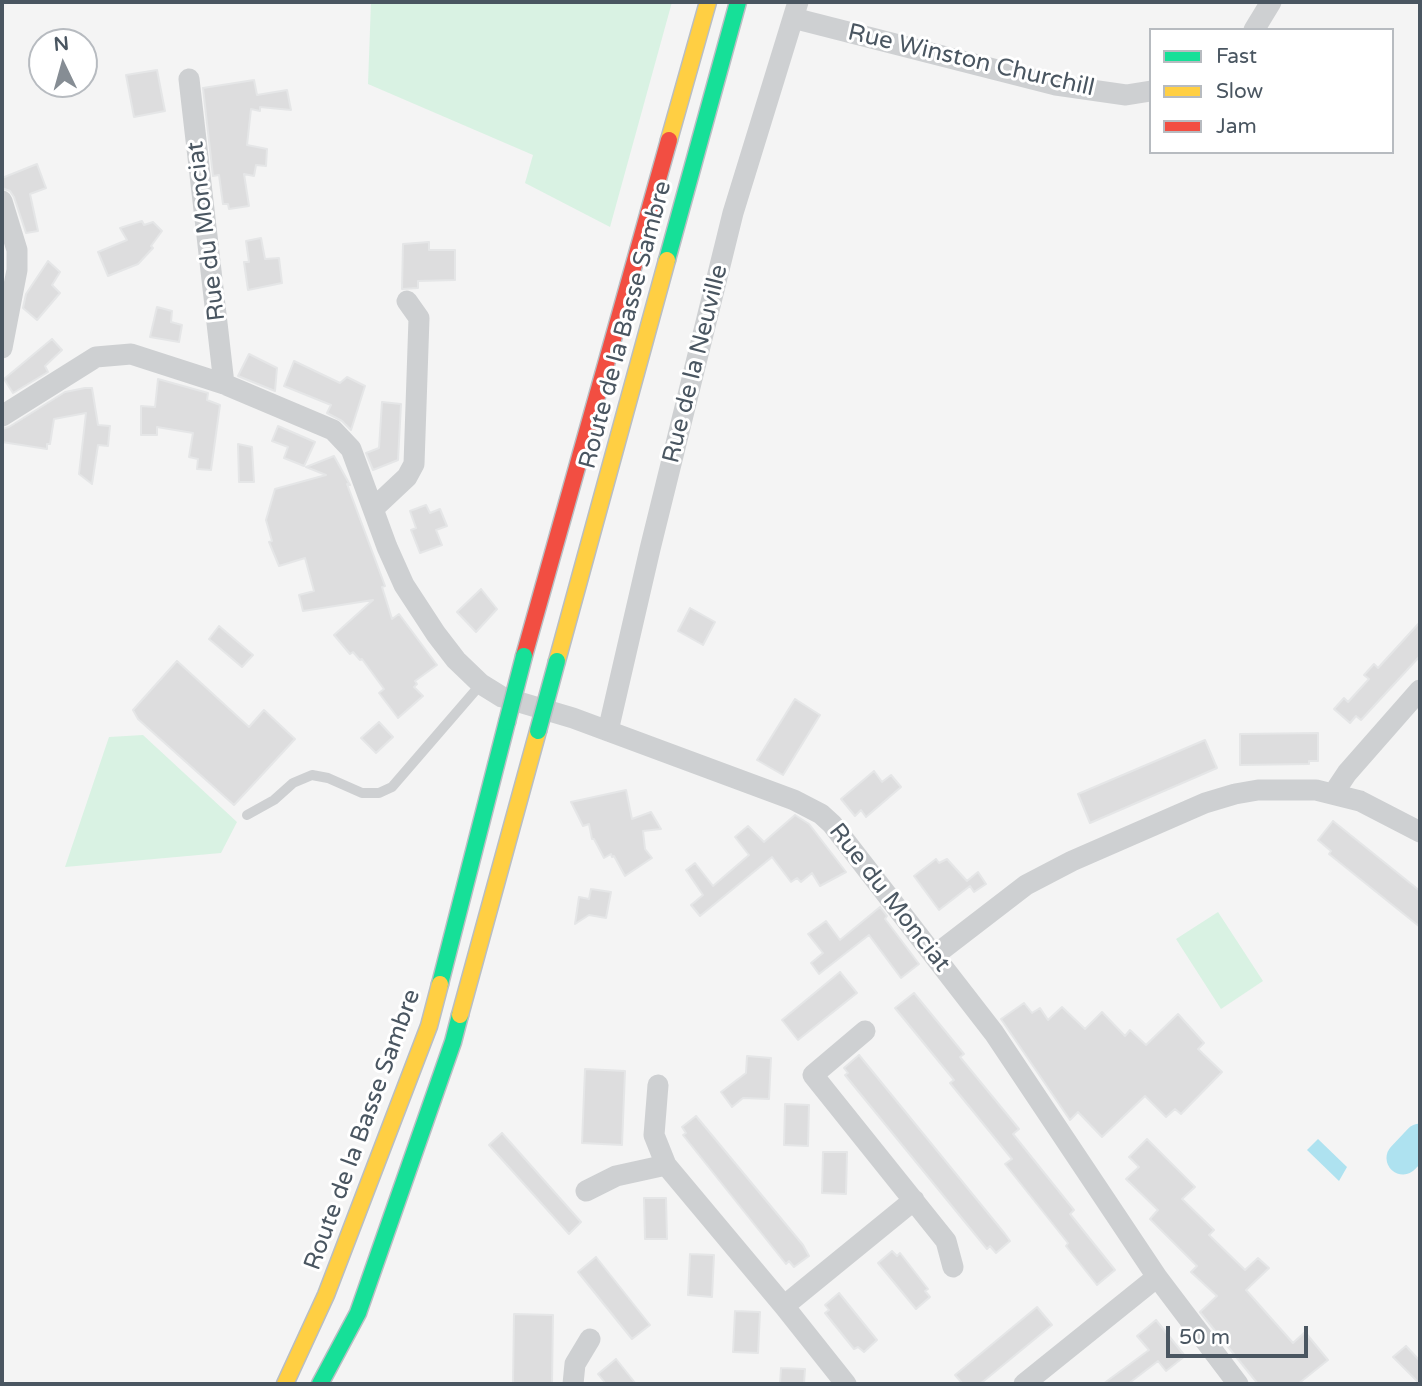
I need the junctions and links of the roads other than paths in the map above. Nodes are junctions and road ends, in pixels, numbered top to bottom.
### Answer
1 (708, 2) edge
2 (738, 2) edge
3 (1271, 2) edge
4 (795, 10) edge
5 (1255, 28) edge
6 (189, 79) dead end
7 (1149, 91) edge
8 (2, 201) edge
9 (407, 301) dead end
10 (2, 348) edge
11 (224, 384) junction
12 (2, 416) edge
13 (374, 508) junction
14 (481, 684) junction
15 (1420, 690) edge
16 (608, 731) junction
17 (1333, 794) junction
18 (247, 815) dead end
19 (1420, 832) edge
20 (935, 955) junction
21 (865, 1031) dead end
22 (658, 1085) dead end
23 (666, 1165) junction
24 (586, 1191) dead end
25 (914, 1200) junction
26 (953, 1267) dead end
27 (1157, 1277) junction
28 (784, 1306) junction
29 (590, 1339) dead end
30 (285, 1384) edge
31 (320, 1384) edge
32 (573, 1384) edge
33 (846, 1384) edge
34 (1024, 1384) edge
35 (1238, 1384) edge

1 - 30 highway, Route de la Basse Sambre, bridge
2 - 31 highway, Route de la Basse Sambre, bridge
3 - 5 street
4 - 7 street, Rue Winston Churchill
4 - 16 street, Rue de la Neuville
6 - 11 street, Rue du Monciat
8 - 10 street
9 - 13 street
11 - 12 street, Rue du Monciat
11 - 13 street, Rue du Monciat
13 - 14 street, Rue du Monciat
14 - 16 street, Rue du Monciat
14 - 18 lane
15 - 17 street
16 - 20 street, Rue du Monciat
17 - 19 street
17 - 20 street
20 - 27 street, Rue du Monciat
21 - 25 street
22 - 23 street
23 - 24 street
23 - 28 street
25 - 26 street
25 - 28 street
27 - 34 street
27 - 35 street, Rue du Monciat
28 - 33 street
29 - 32 street

